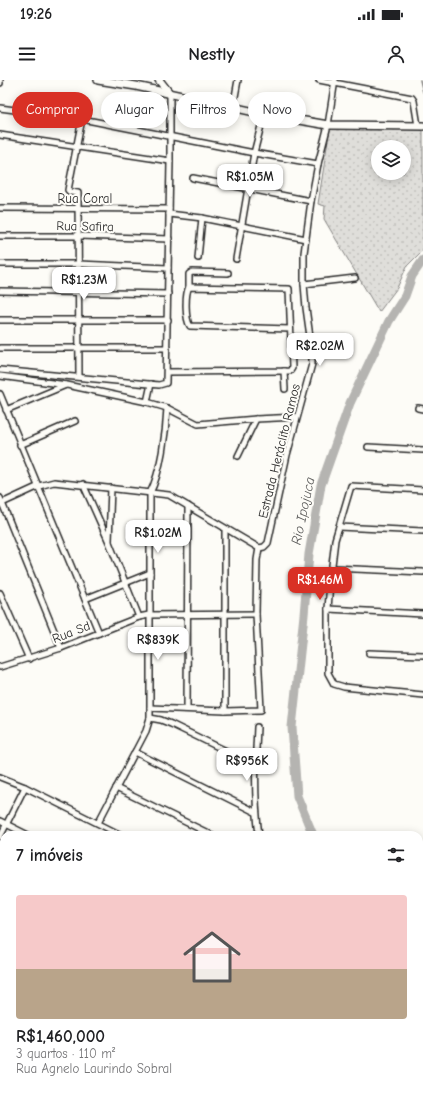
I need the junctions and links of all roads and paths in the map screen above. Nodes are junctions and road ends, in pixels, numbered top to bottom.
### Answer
1 (0, 80) edge
2 (98, 80) edge
3 (159, 80) edge
4 (238, 80) edge
5 (318, 80) edge
6 (334, 82) edge
7 (137, 83) edge
8 (0, 84) edge
9 (236, 92) edge
10 (170, 94) junction
11 (176, 95) edge
12 (0, 108) edge
13 (12, 110) edge
14 (93, 121) edge
15 (306, 121) edge
16 (328, 125) junction
17 (421, 126) edge
18 (81, 128) edge
19 (260, 128) edge
20 (0, 135) edge
21 (170, 136) junction
22 (78, 146) junction
23 (254, 153) junction
24 (170, 160) junction
25 (318, 164) junction
26 (193, 178) dead end
27 (248, 189) junction
28 (311, 201) junction
29 (0, 208) edge
30 (79, 209) junction
31 (169, 212) junction
32 (202, 218) junction
33 (241, 225) junction
34 (0, 236) edge
35 (80, 236) junction
36 (306, 238) junction
37 (169, 239) junction
38 (198, 258) dead end
39 (236, 259) dead end
40 (0, 264) edge
41 (80, 264) junction
42 (168, 268) junction
43 (228, 273) dead end
44 (355, 278) dead end
45 (304, 284) junction
46 (189, 287) junction
47 (0, 291) edge
48 (79, 293) junction
49 (168, 294) junction
50 (0, 320) edge
51 (78, 320) junction
52 (168, 320) junction
53 (290, 329) junction
54 (79, 347) junction
55 (0, 348) edge
56 (167, 348) junction
57 (0, 370) edge
58 (284, 371) junction
59 (167, 372) junction
60 (0, 376) edge
61 (80, 377) junction
62 (151, 384) junction
63 (67, 385) junction
64 (285, 389) dead end
65 (0, 394) edge
66 (147, 402) junction
67 (167, 408) junction
68 (6, 410) junction
69 (298, 417) junction
70 (256, 419) junction
71 (75, 421) dead end
72 (20, 445) junction
73 (368, 447) dead end
74 (423, 450) edge
75 (238, 456) dead end
76 (82, 484) junction
77 (39, 486) junction
78 (110, 488) junction
79 (423, 490) edge
80 (150, 493) junction
81 (1, 502) edge
82 (188, 506) junction
83 (339, 527) junction
84 (225, 529) junction
85 (423, 531) edge
86 (109, 542) junction
87 (259, 548) junction
88 (332, 568) junction
89 (423, 572) edge
90 (150, 573) junction
91 (125, 582) junction
92 (0, 593) edge
93 (84, 598) junction
94 (328, 609) junction
95 (225, 614) junction
96 (256, 614) junction
97 (423, 614) edge
98 (149, 615) junction
99 (188, 615) junction
100 (139, 617) junction
101 (99, 633) junction
102 (61, 648) junction
103 (369, 653) dead end
104 (423, 655) edge
105 (29, 659) junction
106 (0, 667) edge
107 (423, 695) edge
108 (150, 708) junction
109 (187, 709) junction
110 (225, 710) junction
111 (150, 718) junction
112 (257, 727) dead end
113 (135, 752) junction
114 (255, 766) junction
115 (0, 777) edge
116 (25, 787) junction
117 (116, 788) junction
118 (256, 812) junction
119 (0, 822) edge
120 (98, 823) junction
121 (6, 824) junction
122 (3, 831) edge
123 (20, 831) edge
124 (113, 831) edge
125 (204, 831) edge
126 (258, 831) edge

1 - 8 street
2 - 7 main road
3 - 10 main road
4 - 9 street
5 - 6 street
6 - 16 street, Estrada Heráclito Ramos
6 - 17 street
7 - 10 main road
10 - 11 main road
10 - 21 street
12 - 13 street
14 - 21 street
15 - 16 main road
16 - 17 main road
16 - 25 street, Estrada Heráclito Ramos
18 - 22 street
19 - 23 street
20 - 22 street
21 - 23 street
21 - 24 street
22 - 24 street
22 - 30 street
23 - 25 street
23 - 27 street
24 - 31 street
25 - 28 street, Estrada Heráclito Ramos
26 - 27 street
27 - 28 street
27 - 33 street
28 - 36 street, Estrada Heráclito Ramos
29 - 30 street, Rua Coral
30 - 31 street, Rua Coral
30 - 35 street
31 - 32 street, Rua Coral
31 - 37 street
32 - 33 street, Rua Coral
32 - 38 street
33 - 36 street, Rua Coral
33 - 39 street
34 - 35 street, Rua Safira
35 - 37 street, Rua Safira
35 - 41 street
36 - 45 street, Estrada Heráclito Ramos
37 - 42 street
40 - 41 street
41 - 42 street
41 - 48 street
42 - 49 street
43 - 46 street
44 - 45 street
45 - 69 street, Estrada Heráclito Ramos
46 - 53 street
46 - 53 street
47 - 48 street
48 - 49 street
48 - 51 street
49 - 52 street
50 - 51 street
51 - 52 street
51 - 54 street
52 - 56 street
53 - 58 street
54 - 55 street
54 - 56 street
54 - 61 street
56 - 59 street
57 - 61 street
58 - 59 street
58 - 64 street
59 - 62 street
60 - 63 street
61 - 62 street
62 - 66 street
63 - 66 street
63 - 68 street
65 - 68 street
66 - 67 street
67 - 70 street
67 - 80 street
68 - 72 street
69 - 70 street
69 - 87 street, Estrada Heráclito Ramos
70 - 75 street
71 - 72 street
72 - 77 street
73 - 74 street
76 - 77 street
76 - 78 street
76 - 86 street
77 - 81 street
77 - 93 street
78 - 80 street
78 - 86 street
79 - 83 street
80 - 82 street
80 - 90 street
81 - 102 street
82 - 84 street
82 - 99 street
83 - 85 street
83 - 88 street
84 - 87 street
84 - 95 street
86 - 91 street
87 - 96 street
88 - 89 street
88 - 94 street
90 - 91 street
90 - 98 street
91 - 93 street
91 - 100 street
92 - 105 street
93 - 101 street
94 - 97 street
94 - 107 street
95 - 96 street, Rua Sd
95 - 99 street, Rua Sd
95 - 110 street
96 - 110 street
98 - 99 street, Rua Sd
98 - 100 street, Rua Sd
98 - 108 street
99 - 109 street
100 - 101 street, Rua Sd
101 - 102 street, Rua Sd
102 - 105 street, Rua Sd
103 - 104 street
105 - 106 street, Rua Sd
108 - 109 street
108 - 111 street
109 - 110 street
111 - 113 street
111 - 114 street
112 - 114 street
113 - 117 street
113 - 118 street
114 - 118 street
115 - 116 street
116 - 120 street
116 - 121 street
117 - 120 street
117 - 125 street
118 - 126 street
119 - 121 street
120 - 124 street
121 - 122 street
121 - 123 street

